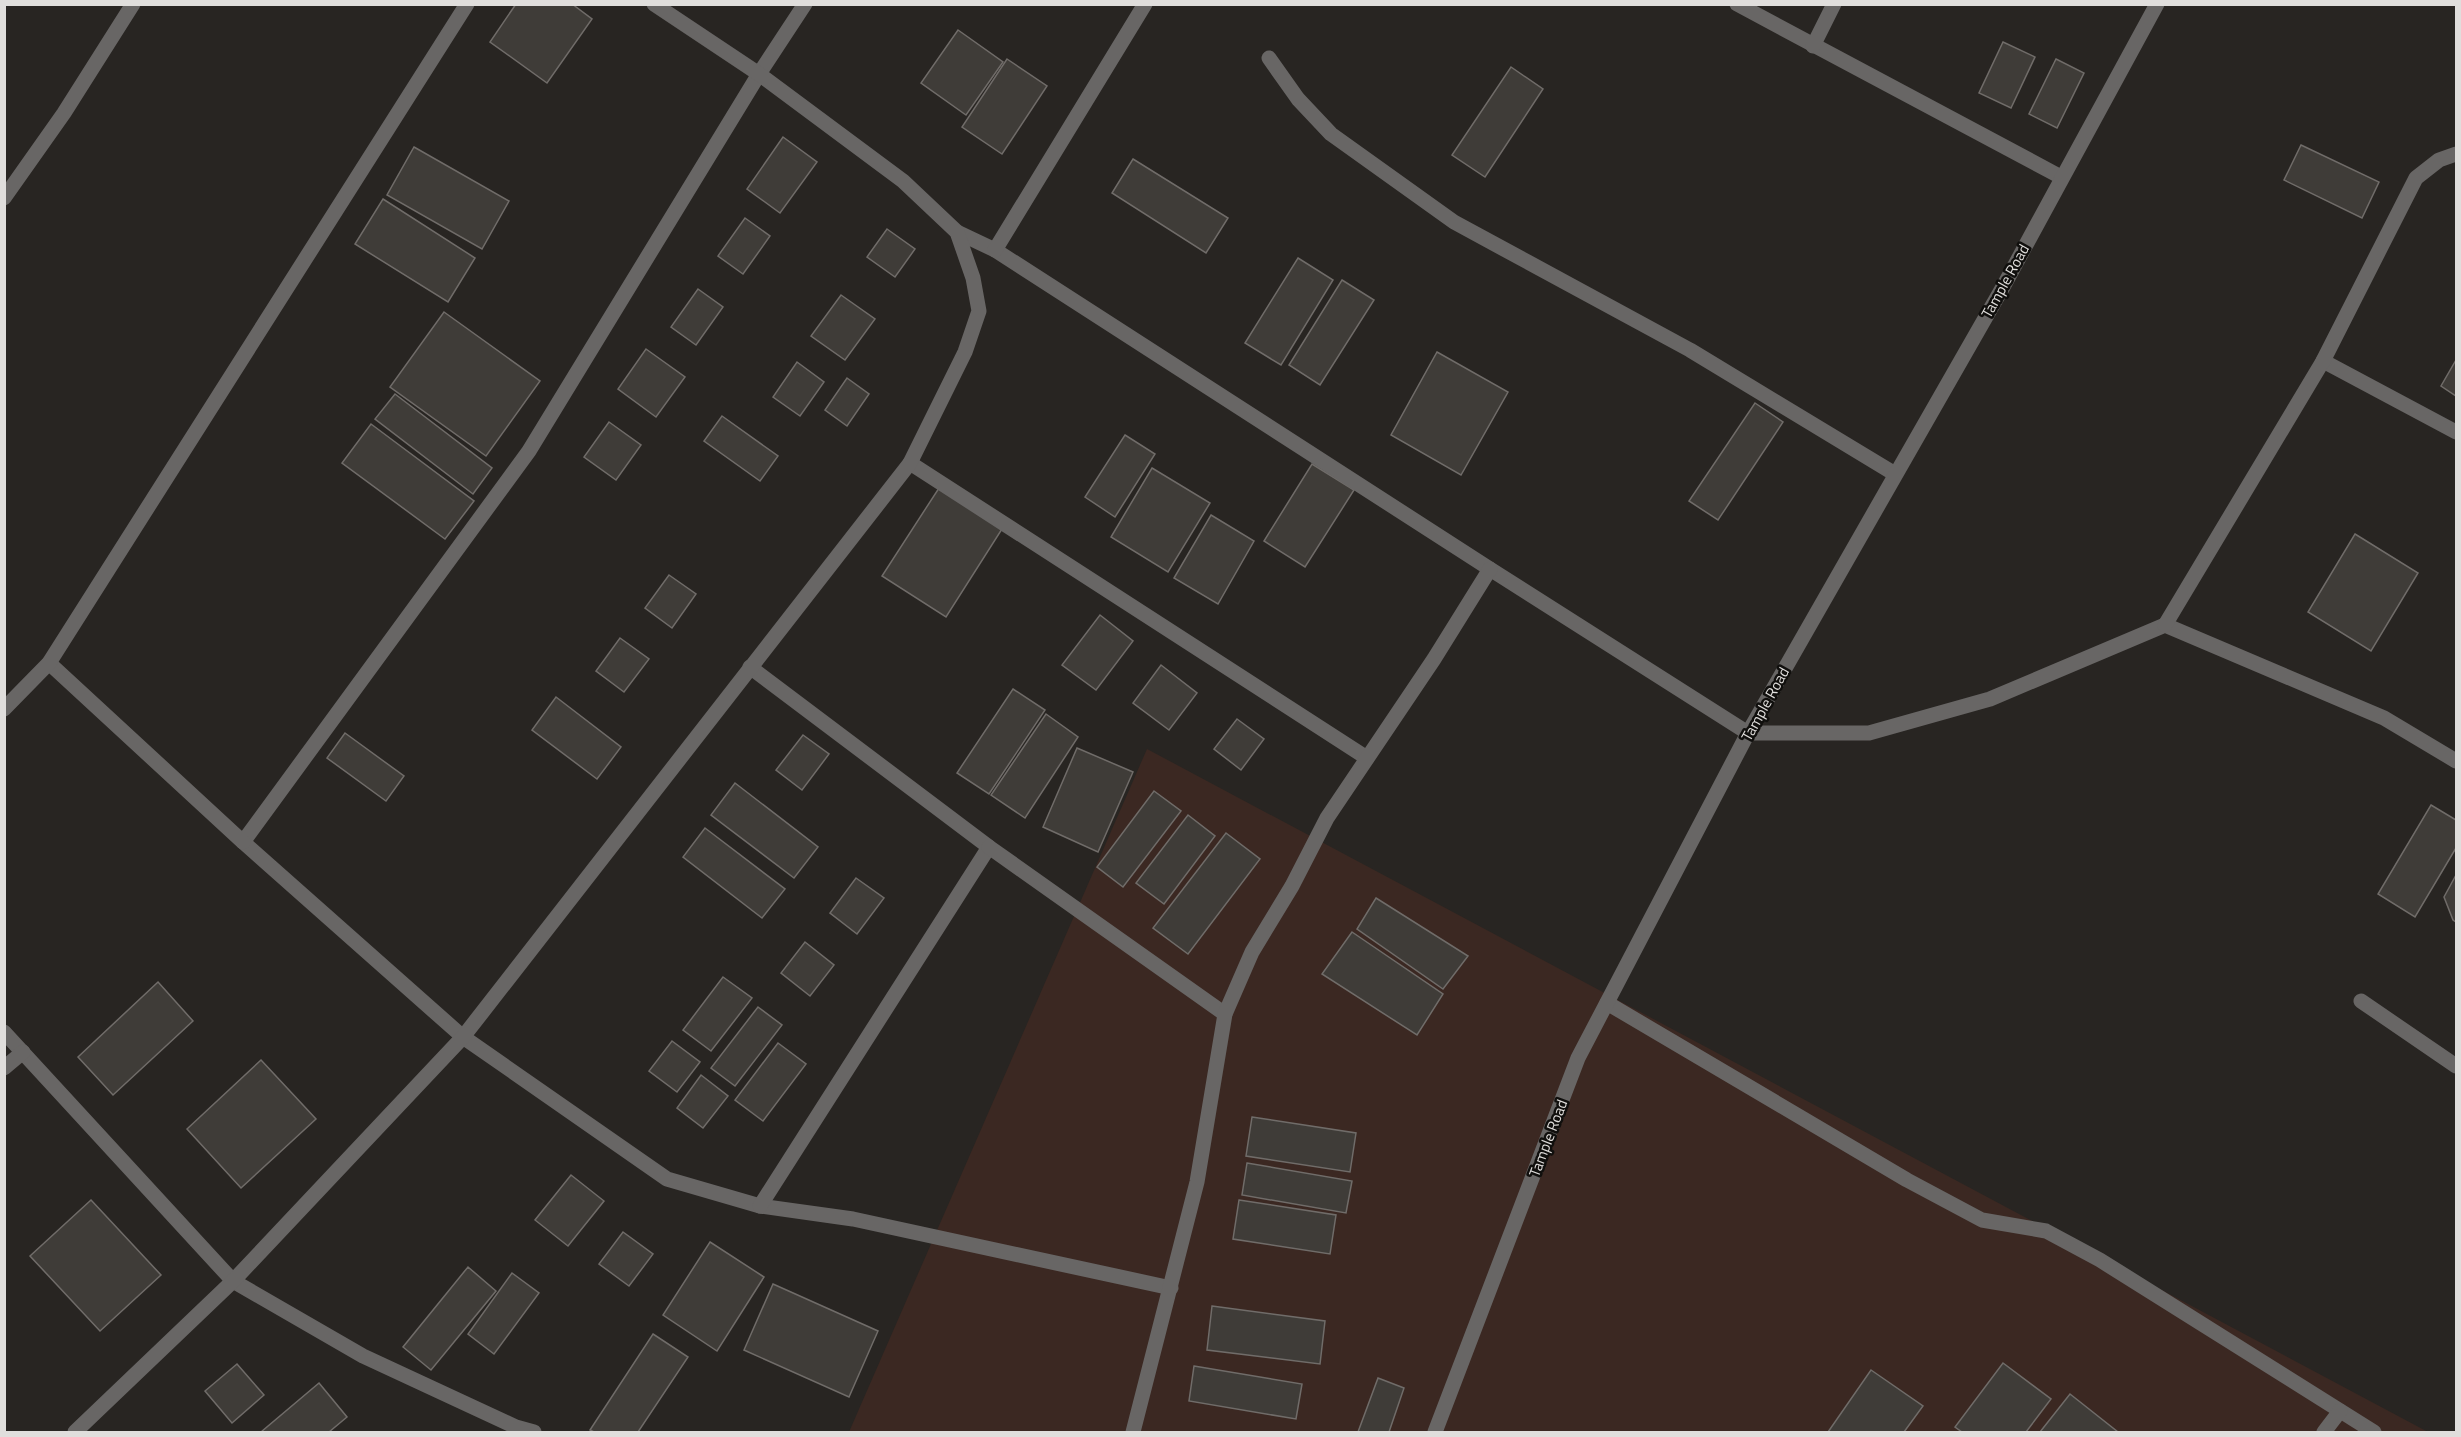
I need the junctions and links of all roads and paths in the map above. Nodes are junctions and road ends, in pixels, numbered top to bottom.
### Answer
1 (133, 4) edge
2 (467, 4) edge
3 (654, 4) edge
4 (805, 4) edge
5 (1145, 4) edge
6 (1737, 4) edge
7 (1834, 4) edge
8 (2157, 4) edge
9 (1813, 46) junction
10 (1269, 58) dead end
11 (759, 74) junction
12 (2457, 154) edge
13 (2061, 177) junction
14 (4, 198) edge
15 (957, 232) junction
16 (995, 250) junction
17 (2323, 361) junction
18 (2457, 432) edge
19 (910, 463) junction
20 (1895, 474) junction
21 (1490, 569) junction
22 (2165, 625) junction
23 (49, 663) junction
24 (750, 667) junction
25 (4, 709) edge
26 (1748, 733) junction
27 (1368, 758) junction
28 (2457, 761) edge
29 (243, 842) junction
30 (989, 847) junction
31 (2361, 1001) dead end
32 (1607, 1003) junction
33 (1225, 1014) junction
34 (4, 1032) edge
35 (463, 1037) junction
36 (23, 1052) junction
37 (2457, 1066) edge
38 (4, 1068) edge
39 (760, 1206) junction
40 (233, 1281) junction
41 (1171, 1288) junction
42 (2340, 1411) junction
43 (513, 1430) edge
44 (75, 1432) edge
45 (534, 1432) edge
46 (1133, 1432) edge
47 (1435, 1432) edge
48 (2324, 1432) edge
49 (2374, 1432) edge

1 - 14 street
2 - 23 street
3 - 11 street
4 - 11 street
5 - 16 street
6 - 9 street
7 - 9 street
8 - 13 street, Tample Road
9 - 13 street
10 - 20 street
11 - 15 street
11 - 29 street
12 - 17 street
13 - 20 street, Tample Road
15 - 16 street
15 - 19 street
16 - 21 street
17 - 18 street
17 - 22 street
19 - 24 street
19 - 27 street
20 - 26 street, Tample Road
21 - 26 street
21 - 27 street
22 - 26 street
22 - 28 street
23 - 25 street
23 - 29 street
24 - 30 street
24 - 35 street
26 - 32 street, Tample Road
27 - 33 street
29 - 35 street
30 - 33 street
30 - 39 street
31 - 37 street
32 - 42 street
32 - 47 street, Tample Road
33 - 41 street
34 - 36 street
35 - 39 street
35 - 40 street
36 - 38 street
36 - 40 street
39 - 41 street
40 - 43 street
40 - 44 street
41 - 46 street
42 - 48 street
42 - 49 street
43 - 45 street

